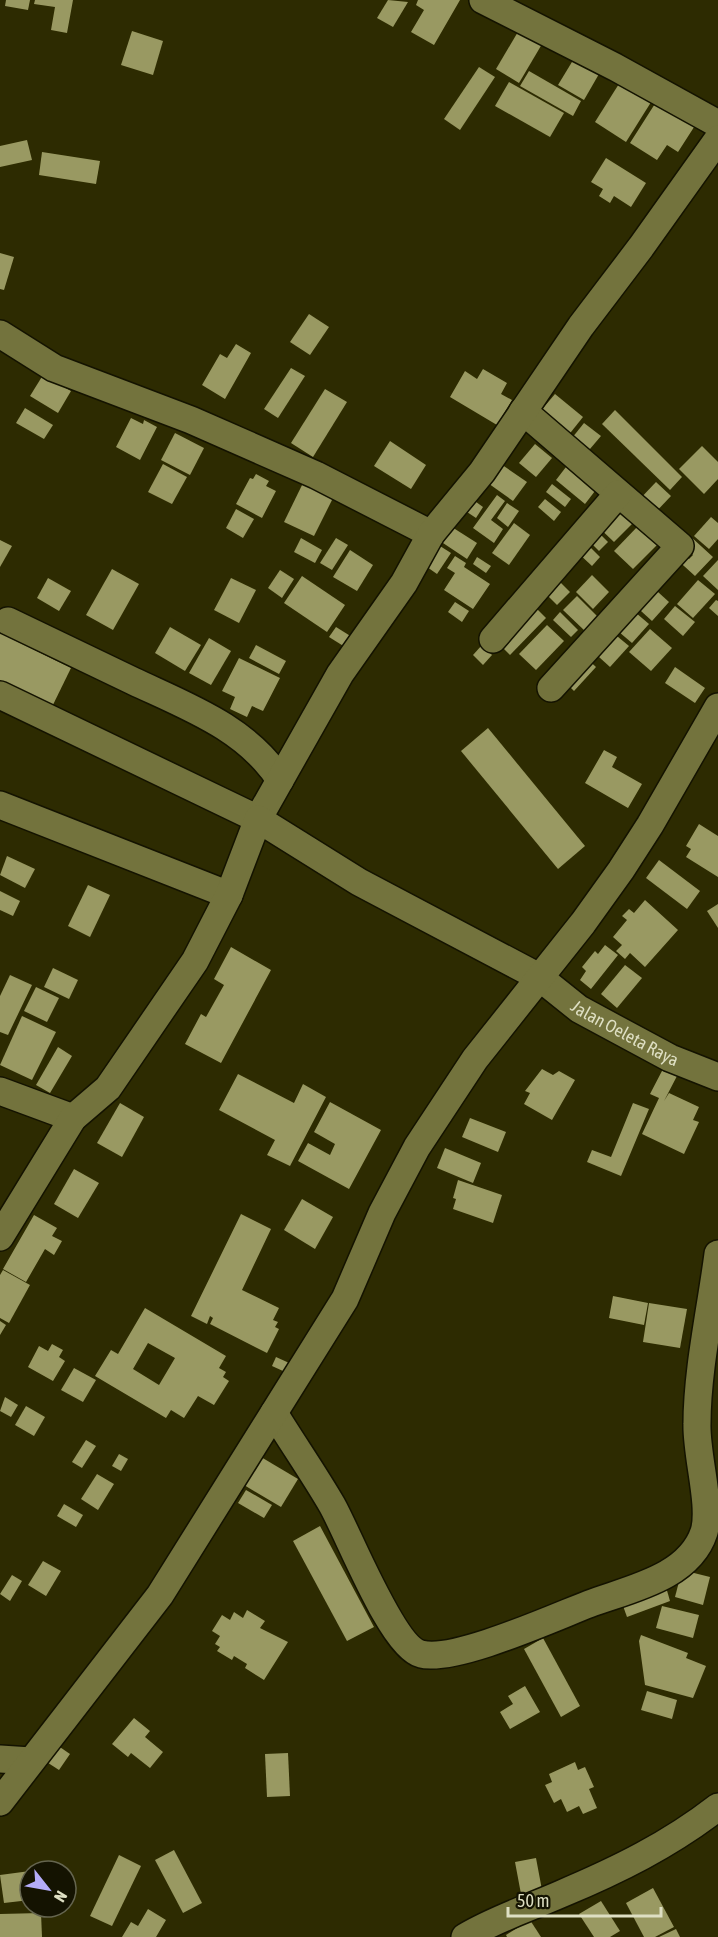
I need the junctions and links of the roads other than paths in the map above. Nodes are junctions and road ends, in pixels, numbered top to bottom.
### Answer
1 (483, 0) edge
2 (718, 124) edge
3 (718, 139) edge
4 (0, 334) edge
5 (523, 411) junction
6 (618, 494) junction
7 (431, 534) junction
8 (8, 621) dead end
9 (493, 639) dead end
10 (551, 688) dead end
11 (0, 694) edge
12 (718, 707) edge
13 (280, 780) junction
14 (0, 805) edge
15 (258, 819) junction
16 (229, 895) junction
17 (539, 977) junction
18 (718, 1077) edge
19 (0, 1091) edge
20 (73, 1118) junction
21 (0, 1238) edge
22 (718, 1254) edge
23 (274, 1413) junction
24 (712, 1515) edge
25 (0, 1759) edge
26 (31, 1761) junction
27 (0, 1802) edge
28 (718, 1807) edge
29 (465, 1937) edge

1 - 2 street
3 - 5 street
4 - 7 street
5 - 6 street
5 - 7 street
6 - 9 street
6 - 10 street
7 - 13 street
8 - 13 street
11 - 15 street, Jalan Oeleta Raya
12 - 17 street
13 - 15 street
14 - 16 street
15 - 16 street
15 - 17 street, Jalan Oeleta Raya
16 - 20 street
17 - 18 street, Jalan Oeleta Raya
17 - 23 street
19 - 20 street
20 - 21 street
22 - 24 street
23 - 24 street
23 - 26 street
25 - 26 street
26 - 27 street
28 - 29 street

